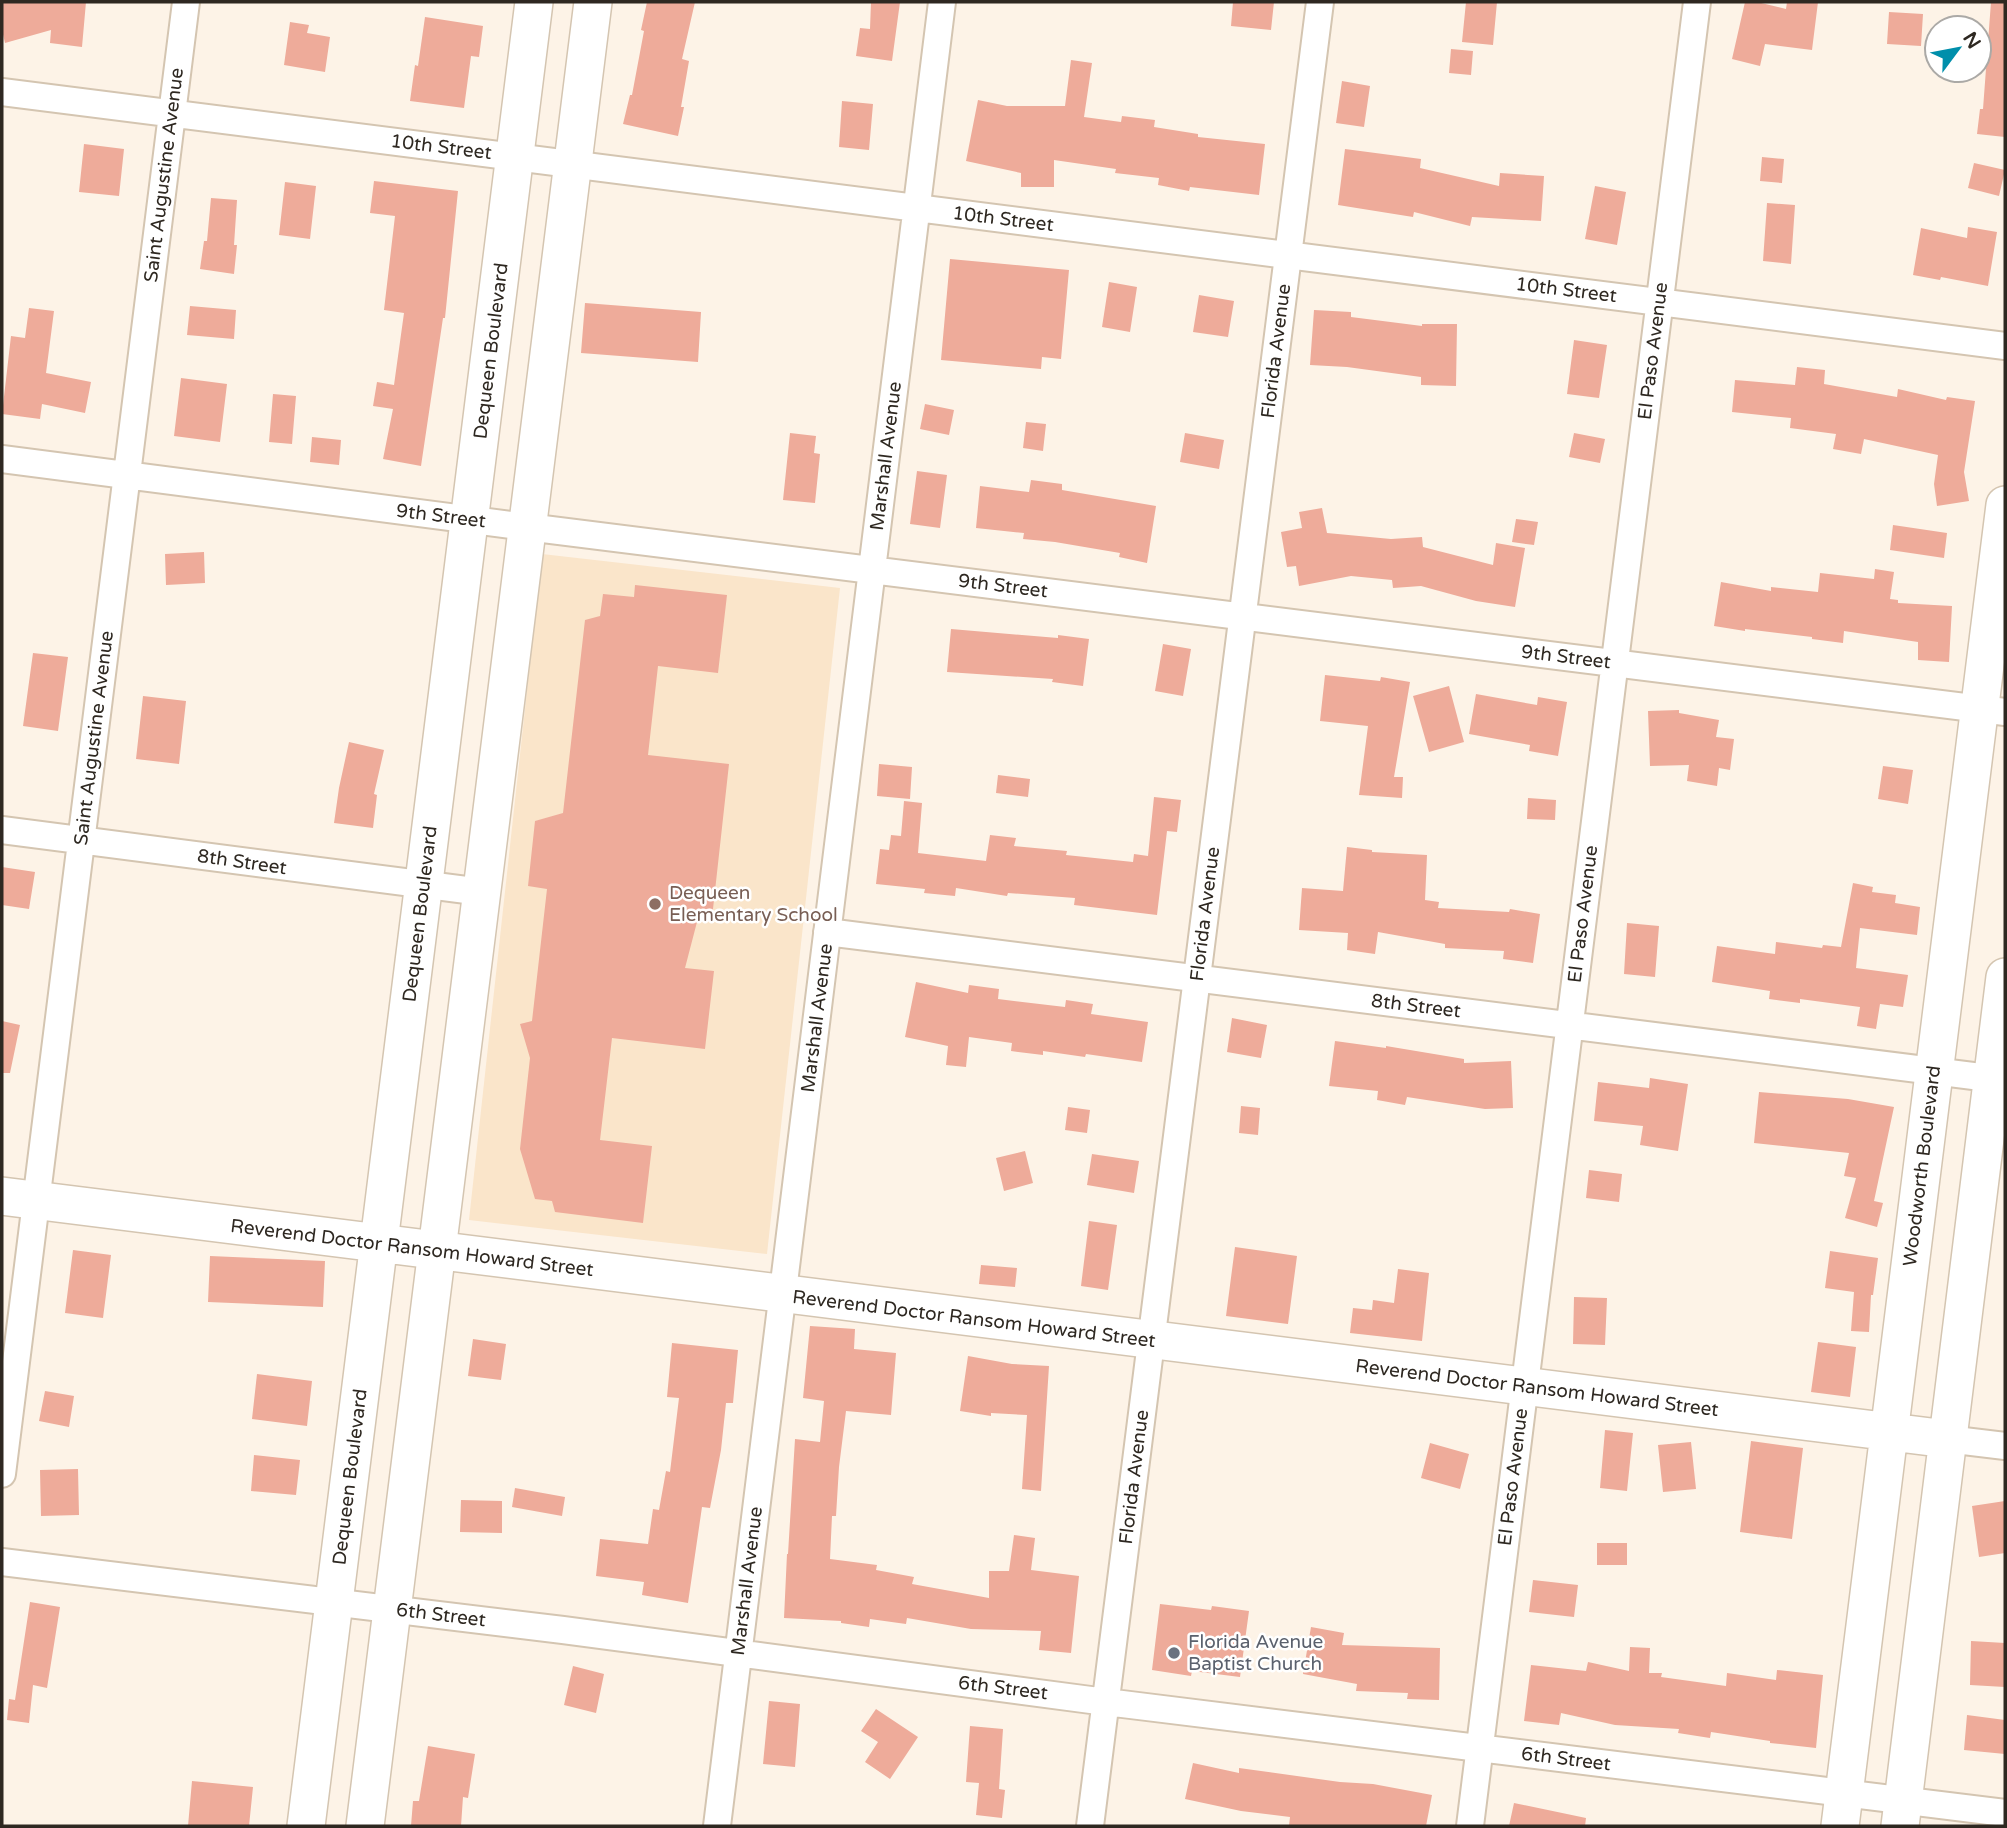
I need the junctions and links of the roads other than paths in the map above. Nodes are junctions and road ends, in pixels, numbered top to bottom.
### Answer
1 (186, 2) edge
2 (534, 2) edge
3 (593, 2) edge
4 (942, 2) edge
5 (1320, 2) edge
6 (1696, 2) edge
7 (2, 92) edge
8 (172, 113) junction
9 (515, 156) junction
10 (572, 164) junction
11 (917, 208) junction
12 (1288, 255) junction
13 (1659, 302) junction
14 (2005, 346) edge
15 (2, 459) edge
16 (127, 475) junction
17 (2005, 505) edge
18 (470, 520) junction
19 (527, 527) junction
20 (872, 570) junction
21 (1242, 616) junction
22 (1614, 663) junction
23 (1992, 711) edge
24 (2, 830) edge
25 (81, 840) junction
26 (424, 886) junction
27 (482, 892) junction
28 (827, 932) junction
29 (2005, 977) edge
30 (1197, 979) junction
31 (1569, 1025) junction
32 (1934, 1070) junction
33 (1999, 1079) edge
34 (19, 1198) edge
35 (379, 1244) junction
36 (437, 1251) junction
37 (783, 1295) junction
38 (1152, 1341) junction
39 (1525, 1387) junction
40 (1889, 1432) junction
41 (1947, 1439) junction
42 (2005, 1446) edge
43 (2, 1474) edge
44 (2, 1562) edge
45 (334, 1602) junction
46 (392, 1609) junction
47 (738, 1654) junction
48 (1106, 1702) junction
49 (1479, 1748) junction
50 (1842, 1810) edge
51 (1901, 1813) edge
52 (2005, 1813) edge
53 (306, 1826) edge
54 (365, 1826) edge
55 (717, 1826) edge
56 (1090, 1826) edge
57 (1470, 1826) edge

1 - 8 street, Saint Augustine Avenue
2 - 9 street, Dequeen Boulevard
3 - 10 street
4 - 11 street, Marshall Avenue
5 - 12 street, Florida Avenue
6 - 13 street, El Paso Avenue
7 - 8 street, 10th Street
8 - 9 street, 10th Street
8 - 16 street, Saint Augustine Avenue
9 - 10 street, 10th Street
9 - 18 street, Dequeen Boulevard
10 - 11 street, 10th Street
10 - 19 street
11 - 12 street, 10th Street
11 - 20 street, Marshall Avenue
12 - 13 street, 10th Street
12 - 21 street, Florida Avenue
13 - 14 street, 10th Street
13 - 22 street, El Paso Avenue
15 - 16 street, 9th Street
16 - 18 street, 9th Street
16 - 25 street, Saint Augustine Avenue
17 - 23 street, Woodworth Boulevard
18 - 19 street, 9th Street
18 - 26 street, Dequeen Boulevard
19 - 20 street, 9th Street
19 - 27 street
20 - 21 street, 9th Street
20 - 28 street, Marshall Avenue
21 - 22 street, 9th Street
21 - 30 street, Florida Avenue
22 - 23 street, 9th Street
22 - 31 street, El Paso Avenue
23 - 32 street, Woodworth Boulevard
24 - 25 street, 8th Street
25 - 26 street, 8th Street
25 - 34 street, Saint Augustine Avenue
26 - 27 street, 8th Street
26 - 35 street, Dequeen Boulevard
27 - 36 street
28 - 30 street, 8th Street
28 - 37 street, Marshall Avenue
29 - 33 street
30 - 31 street, 8th Street
30 - 38 street, Florida Avenue
31 - 32 street, 8th Street
31 - 39 street, El Paso Avenue
32 - 33 street, 8th Street
32 - 40 street, Woodworth Boulevard
33 - 41 street
34 - 35 street, Reverend Doctor Ransom Howard Street
34 - 43 street, Saint Augustine Avenue
35 - 36 street, Reverend Doctor Ransom Howard Street
35 - 45 street, Dequeen Boulevard
36 - 37 street, Reverend Doctor Ransom Howard Street
36 - 46 street
37 - 38 street, Reverend Doctor Ransom Howard Street
37 - 47 street, Marshall Avenue
38 - 39 street, Reverend Doctor Ransom Howard Street
38 - 48 street, Florida Avenue
39 - 40 street, Reverend Doctor Ransom Howard Street
39 - 49 street, El Paso Avenue
40 - 41 street, Reverend Doctor Ransom Howard Street
40 - 50 street, Woodworth Boulevard
41 - 42 street
41 - 51 street
44 - 45 street, 6th Street
45 - 46 street, 6th Street
45 - 53 street, Dequeen Boulevard
46 - 47 street, 6th Street
46 - 54 street
47 - 48 street, 6th Street
47 - 55 street, Marshall Avenue
48 - 49 street, 6th Street
48 - 56 street, Florida Avenue
49 - 50 street, 6th Street
49 - 57 street, El Paso Avenue
50 - 51 street, 6th Street
51 - 52 street, 6th Street

